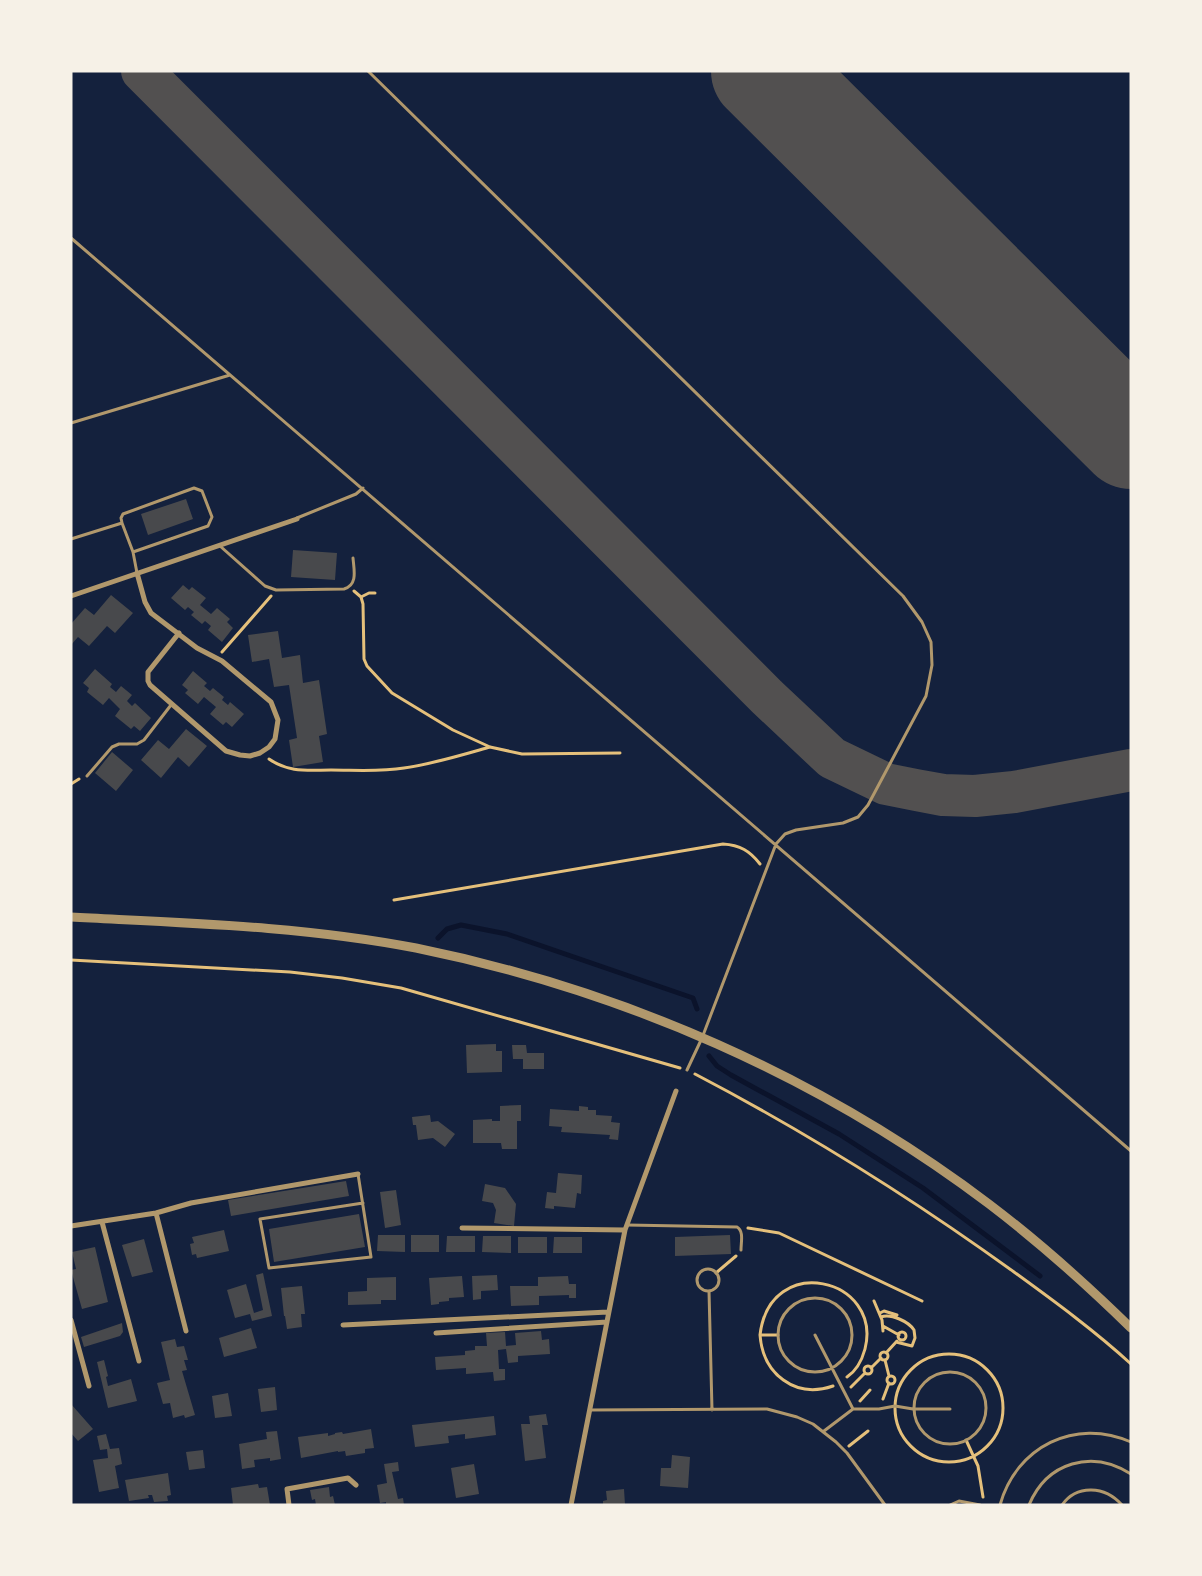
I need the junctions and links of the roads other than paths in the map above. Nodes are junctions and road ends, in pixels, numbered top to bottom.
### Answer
1 (368, 71) edge
2 (71, 238) edge
3 (230, 374) junction
4 (71, 423) edge
5 (363, 488) junction
6 (297, 518) joint
7 (122, 523) junction
8 (71, 539) edge
9 (219, 545) junction
10 (133, 552) junction
11 (353, 558) dead end
12 (137, 573) junction
13 (71, 596) edge
14 (179, 633) junction
15 (171, 705) junction
16 (87, 776) dead end
17 (776, 844) junction
18 (71, 917) edge
19 (702, 1038) junction
20 (687, 1070) road end
21 (676, 1091) dead end
22 (1131, 1151) edge
23 (358, 1174) joint
24 (363, 1203) junction
25 (156, 1213) junction
26 (102, 1222) junction
27 (71, 1226) edge
28 (626, 1227) junction
29 (462, 1228) dead end
30 (741, 1250) road end
31 (709, 1291) junction
32 (608, 1312) junction
33 (71, 1320) edge
34 (606, 1322) junction
35 (344, 1324) dead end
36 (1131, 1328) edge
37 (186, 1331) dead end
38 (436, 1333) dead end
39 (815, 1334) dead end
40 (139, 1361) dead end
41 (832, 1367) junction
42 (89, 1386) dead end
43 (853, 1409) junction
44 (913, 1409) junction
45 (950, 1409) dead end
46 (590, 1410) junction
47 (712, 1410) junction
48 (824, 1431) junction
49 (1131, 1442) edge
50 (1131, 1474) edge
51 (356, 1485) dead end
52 (289, 1505) edge
53 (571, 1505) edge
54 (885, 1505) edge
55 (950, 1505) edge
56 (980, 1505) edge
57 (1000, 1505) edge
58 (1029, 1505) edge
59 (1062, 1505) edge
60 (1122, 1505) edge

1 - 17 lane
2 - 3 lane
3 - 4 lane
3 - 5 lane
5 - 6 lane
5 - 17 lane
6 - 9 street
7 - 8 lane
7 - 10 lane
7 - 10 lane
9 - 11 lane
9 - 12 street
10 - 12 lane
12 - 13 street
12 - 14 street
14 - 15 street
14 - 15 street
15 - 16 lane
17 - 19 lane
17 - 22 lane
18 - 19 street
19 - 20 lane
19 - 36 street
21 - 28 street
23 - 24 lane
23 - 25 street
24 - 24 lane
25 - 26 street
25 - 37 street
26 - 27 street
26 - 40 street
28 - 29 street
28 - 30 lane
28 - 32 street
31 - 31 lane
31 - 47 lane
32 - 34 street
32 - 35 street
33 - 42 street
34 - 38 street
34 - 46 street
39 - 41 lane
41 - 41 lane
41 - 43 lane
43 - 44 lane
43 - 48 lane
44 - 44 lane
44 - 45 lane
46 - 47 lane
46 - 53 street
47 - 48 lane
48 - 54 lane
49 - 57 lane
50 - 58 lane
51 - 52 street
55 - 56 lane
59 - 60 lane

